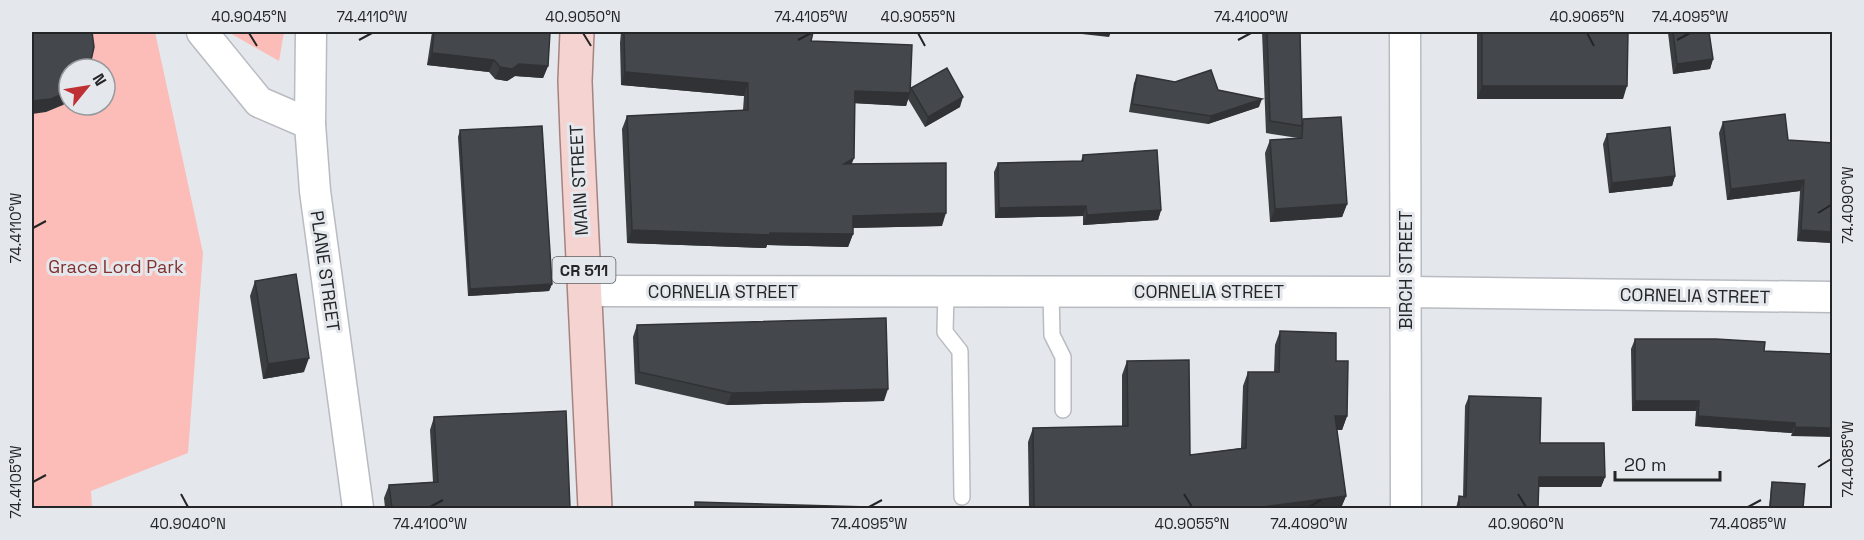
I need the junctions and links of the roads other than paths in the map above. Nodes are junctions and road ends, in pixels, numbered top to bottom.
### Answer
1 (202, 32) edge
2 (312, 32) edge
3 (577, 32) edge
4 (1405, 32) edge
5 (310, 124) junction
6 (585, 291) junction
7 (946, 292) junction
8 (1051, 292) junction
9 (1407, 292) junction
10 (1833, 297) edge
11 (1063, 410) dead end
12 (962, 498) dead end
13 (358, 508) edge
14 (595, 508) edge
15 (1406, 508) edge

1 - 5 street
2 - 5 street, PLANE STREET
3 - 6 main road, MAIN STREET / CR 511
4 - 9 street, BIRCH STREET
5 - 13 street, PLANE STREET
6 - 7 street, CORNELIA STREET
6 - 14 main road, MAIN STREET / CR 511
7 - 8 street, CORNELIA STREET
7 - 12 lane
8 - 9 street, CORNELIA STREET
8 - 11 lane
9 - 10 street, CORNELIA STREET
9 - 15 street, BIRCH STREET

